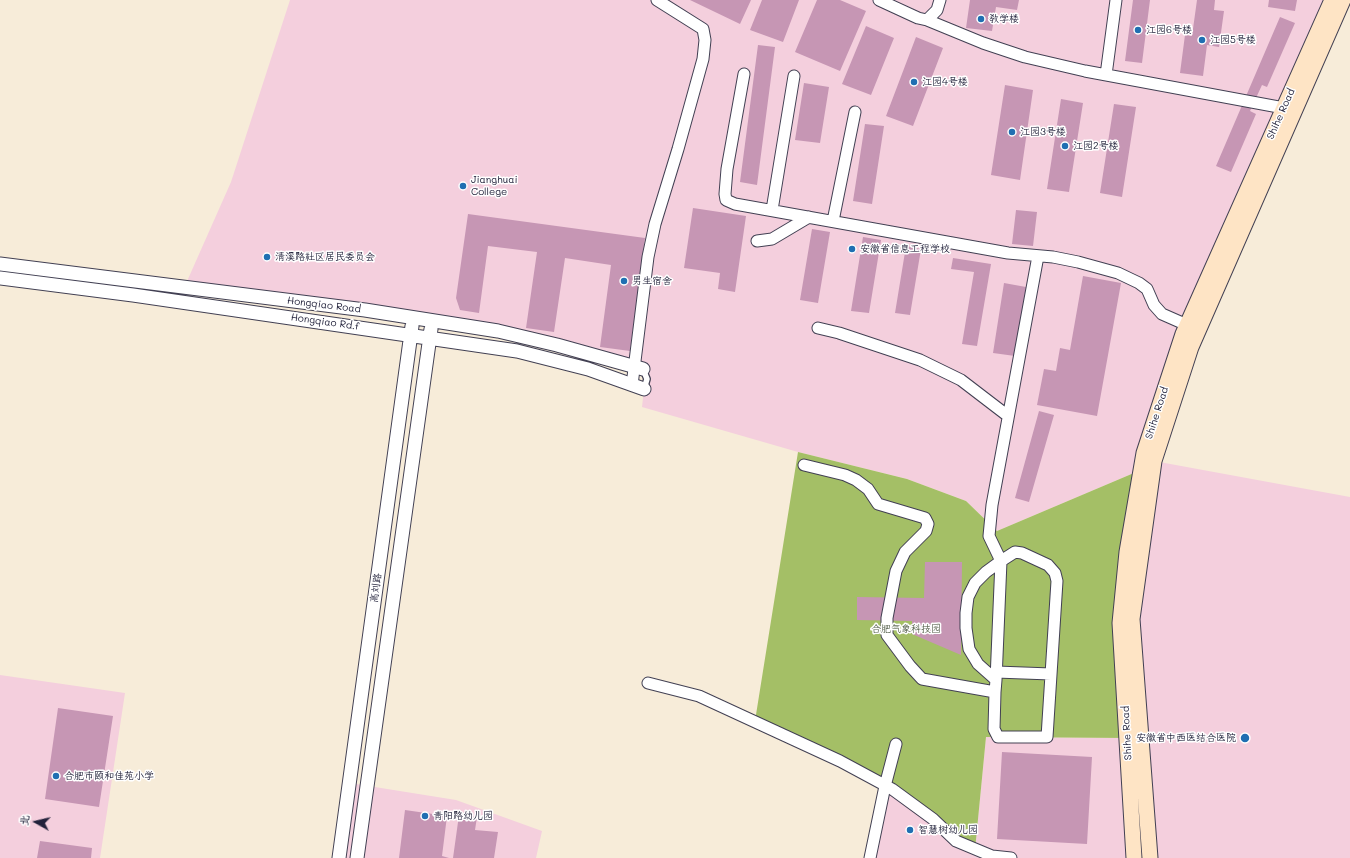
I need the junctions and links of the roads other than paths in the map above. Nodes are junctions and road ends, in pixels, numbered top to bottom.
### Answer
1 (657, 0) edge
2 (879, 0) edge
3 (940, 0) edge
4 (1116, 0) edge
5 (1332, 0) edge
6 (1343, 0) edge
7 (927, 20) junction
8 (744, 74) dead end
9 (1106, 75) junction
10 (794, 76) dead end
11 (1284, 108) junction
12 (855, 112) dead end
13 (772, 210) junction
14 (808, 217) junction
15 (833, 221) junction
16 (757, 241) dead end
17 (1038, 256) junction
18 (0, 264) edge
19 (0, 278) edge
20 (413, 318) junction
21 (433, 321) junction
22 (1186, 325) junction
23 (818, 328) dead end
24 (411, 334) junction
25 (430, 337) junction
26 (638, 368) junction
27 (632, 385) junction
28 (644, 389) joint
29 (1008, 416) junction
30 (804, 465) dead end
31 (1001, 561) junction
32 (1051, 674) junction
33 (996, 676) junction
34 (648, 683) dead end
35 (995, 692) junction
36 (896, 744) dead end
37 (886, 786) junction
38 (339, 858) edge
39 (357, 858) edge
40 (870, 858) edge
41 (1011, 858) edge
42 (1134, 858) edge
43 (1150, 858) edge

1 - 26 street
2 - 7 street
3 - 7 street
4 - 9 street
5 - 11 main road, Shihe Road
6 - 43 main road, Shihe Road
7 - 9 street
8 - 13 street
9 - 11 street
10 - 13 street
11 - 22 main road, Shihe Road
12 - 15 street
13 - 14 street
14 - 15 street
14 - 16 street
15 - 17 street
17 - 22 street
17 - 29 street
18 - 20 street, Hongqiao Road
19 - 24 street, Hongqiao Rd.f
20 - 21 street, Hongqiao Road
20 - 24 street, 高刘路
21 - 25 street, 高刘路
21 - 26 street, Hongqiao Road
22 - 42 main road, Shihe Road
23 - 29 street
24 - 25 street, Hongqiao Rd.f
24 - 38 street, 高刘路
25 - 27 street, Hongqiao Rd.f
25 - 39 street, 高刘路
26 - 27 street
26 - 28 lane
27 - 28 street, Hongqiao Rd.f
29 - 31 street
30 - 35 street
31 - 32 street
31 - 33 street
31 - 33 street
32 - 33 street
32 - 35 street
33 - 35 street
34 - 37 street
36 - 37 street
37 - 40 street
37 - 41 street

